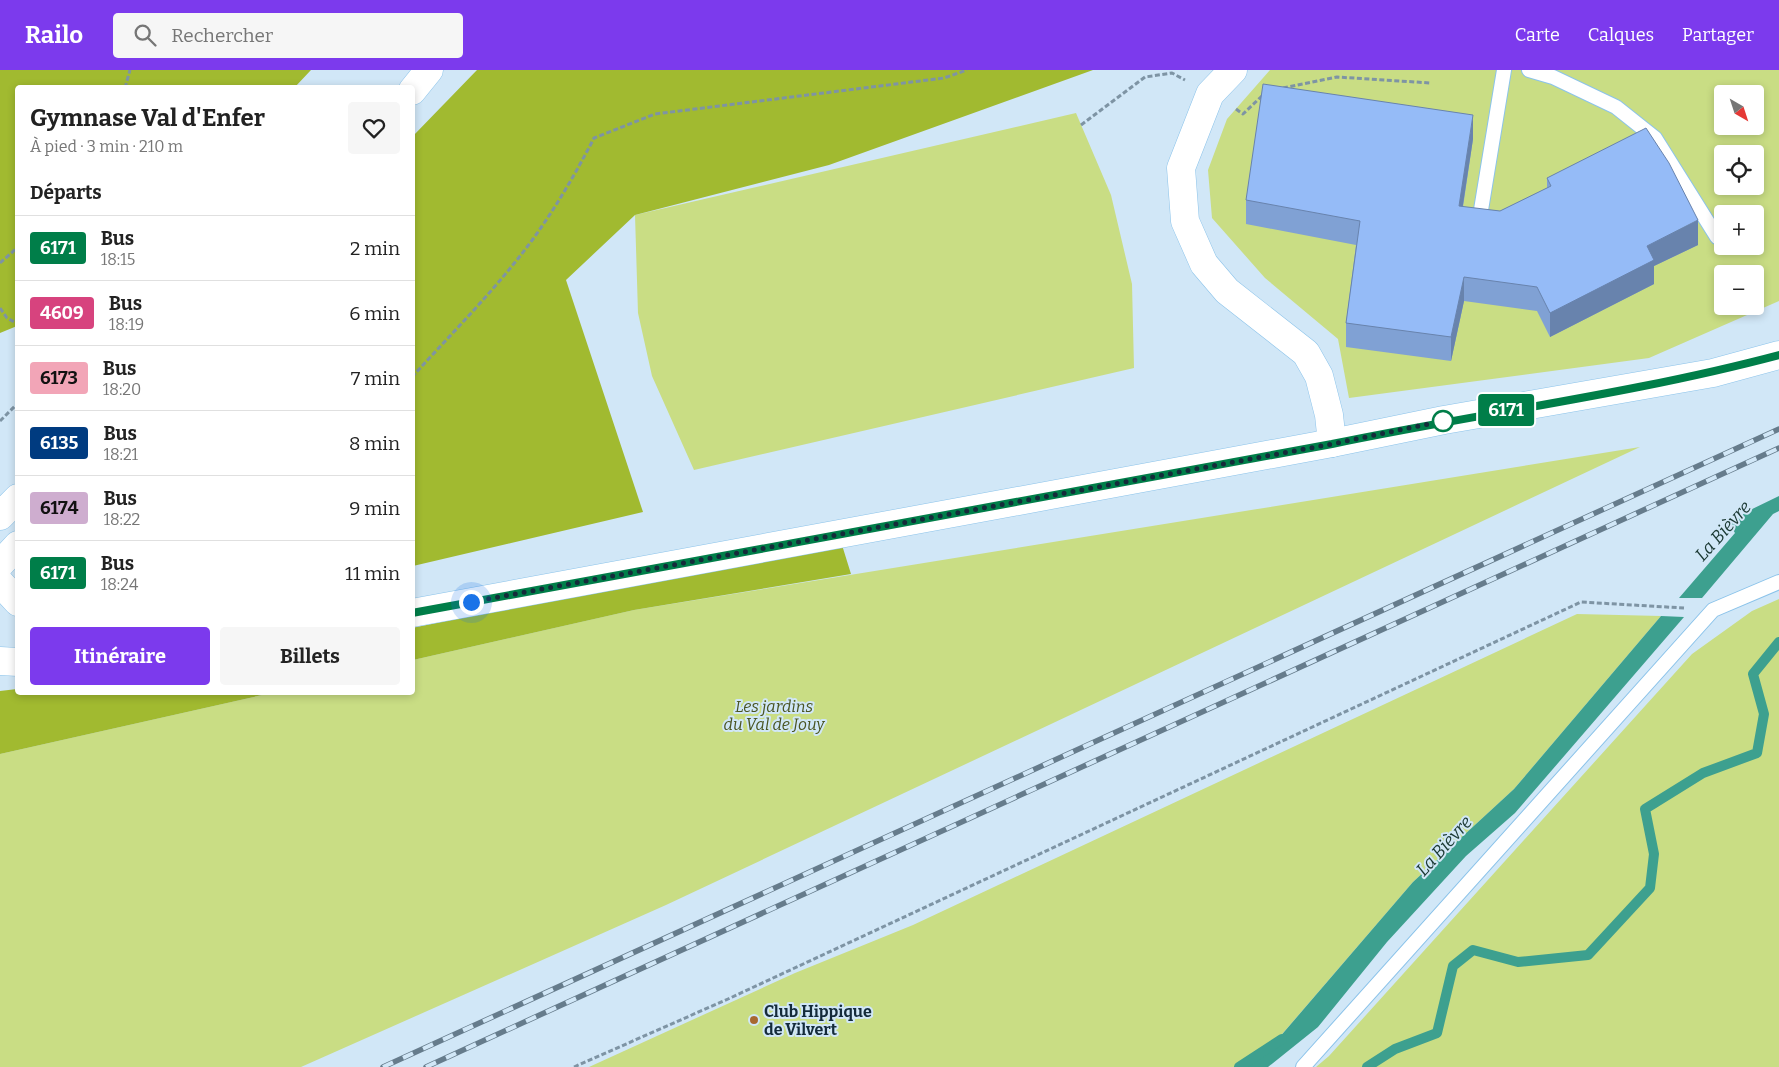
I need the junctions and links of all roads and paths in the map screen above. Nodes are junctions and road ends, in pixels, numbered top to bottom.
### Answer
1 (130, 70) edge
2 (419, 70) edge
3 (429, 70) edge
4 (967, 70) edge
5 (1233, 70) edge
6 (1504, 70) edge
7 (1529, 70) edge
8 (126, 85) edge
9 (405, 85) edge
10 (415, 87) edge
11 (1480, 216) edge
12 (1714, 232) edge
13 (15, 250) edge
14 (0, 263) edge
15 (0, 308) edge
16 (15, 322) edge
17 (1779, 355) edge
18 (415, 374) edge
19 (15, 406) edge
20 (0, 421) edge
21 (1332, 444) junction
22 (15, 501) edge
23 (0, 516) edge
24 (15, 548) edge
25 (0, 564) edge
26 (1779, 582) edge
27 (0, 583) edge
28 (15, 599) edge
29 (1713, 610) junction
30 (415, 612) edge
31 (574, 1067) edge
32 (1303, 1067) edge

1 - 8 path
2 - 9 street
3 - 10 street
4 - 18 path
5 - 21 street
6 - 11 lane
7 - 12 lane
13 - 14 path
15 - 16 path
17 - 21 street
19 - 20 path
21 - 30 street
22 - 23 street
24 - 25 street
26 - 29 lane
27 - 28 street
29 - 31 path
29 - 32 lane

